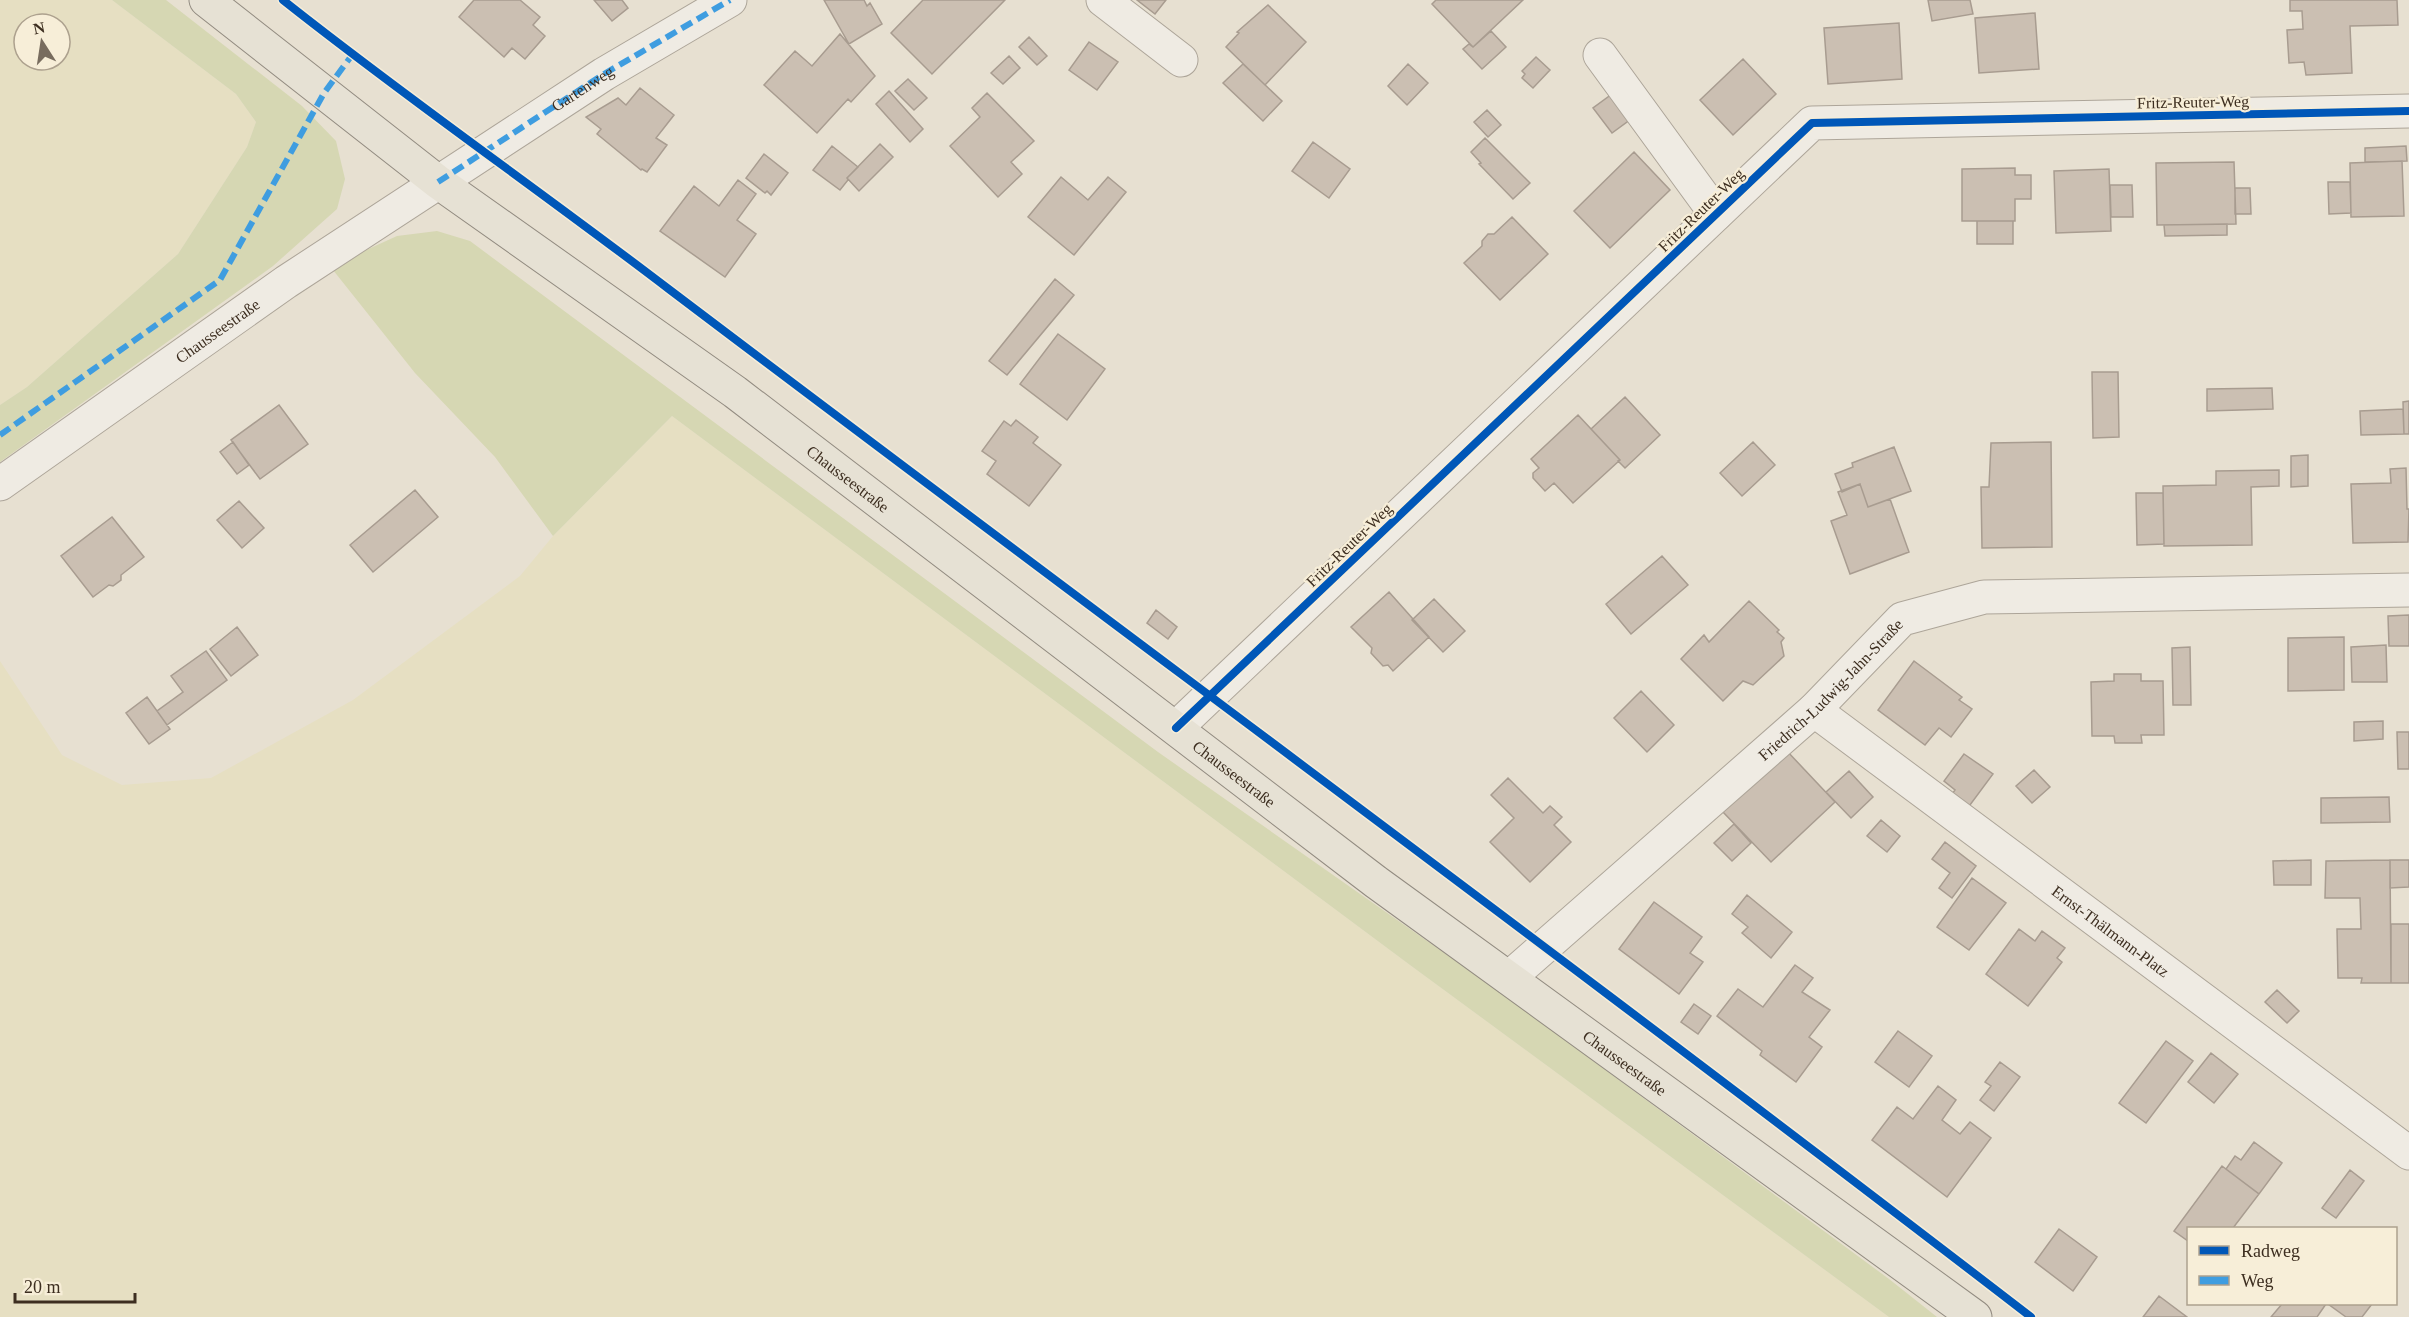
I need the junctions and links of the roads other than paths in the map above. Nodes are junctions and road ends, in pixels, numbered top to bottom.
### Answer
1 (206, 0) edge
2 (730, 0) edge
3 (1103, 0) edge
4 (1600, 56) dead end
5 (1181, 60) dead end
6 (2409, 111) edge
7 (438, 183) junction
8 (1716, 214) junction
9 (0, 484) edge
10 (2409, 591) edge
11 (1814, 710) junction
12 (1176, 728) junction
13 (1509, 978) junction
14 (2409, 1153) edge
15 (1975, 1317) edge

1 - 7 main road, Chausseestraße
2 - 7 street, Gartenweg
3 - 5 street
4 - 8 street
6 - 8 street, Fritz-Reuter-Weg
7 - 9 street, Chausseestraße
7 - 12 main road, Chausseestraße
8 - 12 street, Fritz-Reuter-Weg
10 - 11 street, Friedrich-Ludwig-Jahn-Straße
11 - 13 street, Friedrich-Ludwig-Jahn-Straße
11 - 14 street, Ernst-Thälmann-Platz
12 - 13 main road, Chausseestraße
13 - 15 main road, Chausseestraße

